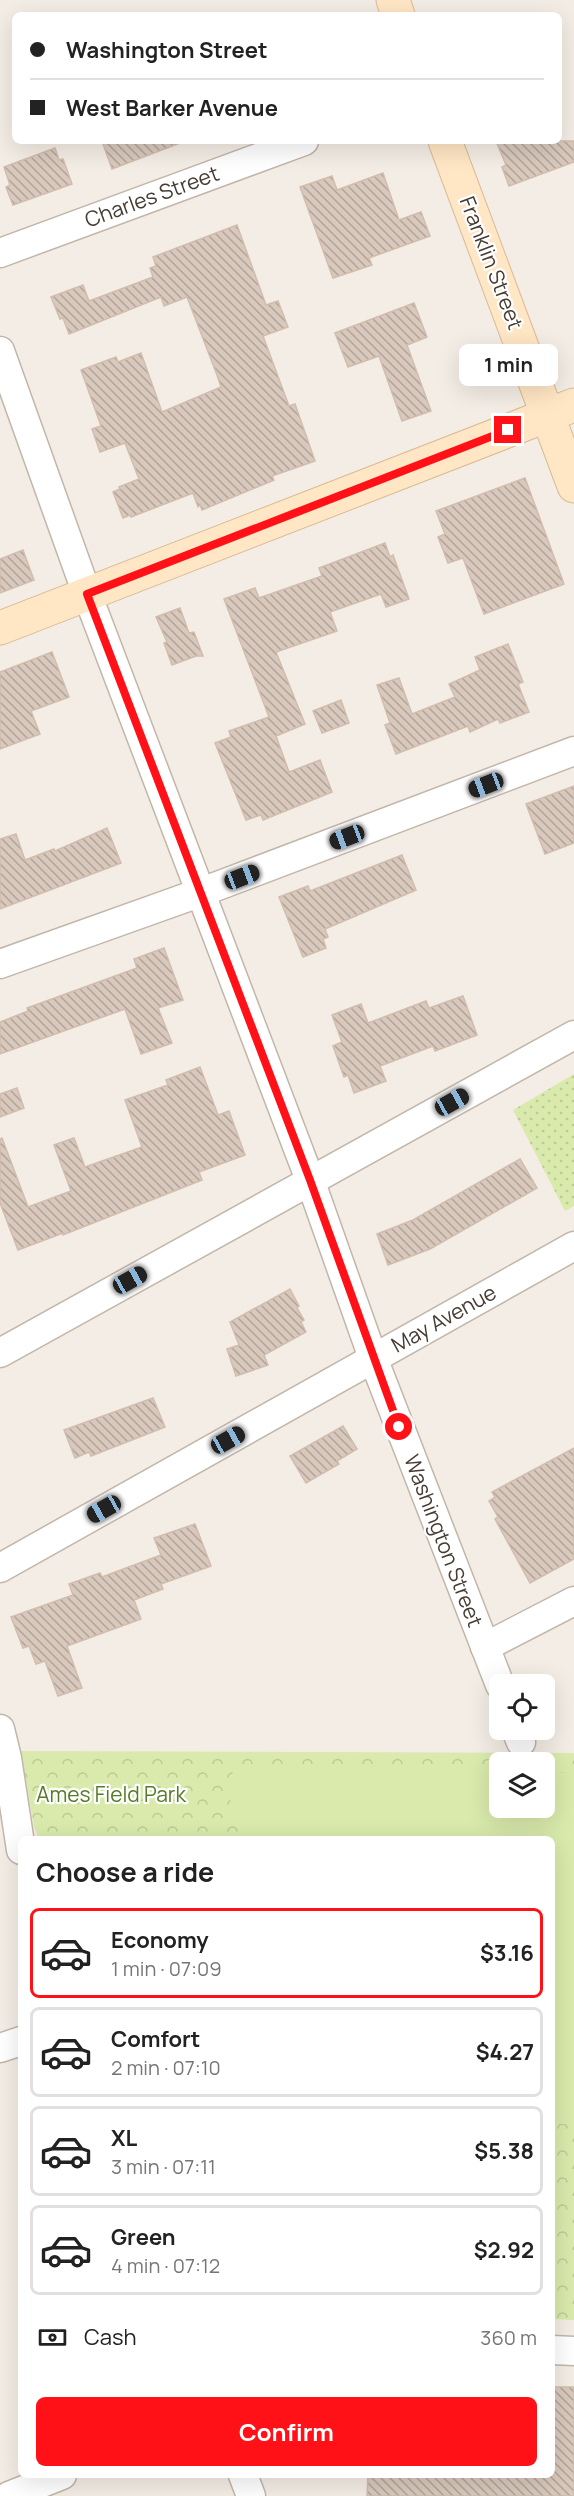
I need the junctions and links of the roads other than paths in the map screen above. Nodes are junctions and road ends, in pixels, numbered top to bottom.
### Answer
1 (296, 144) edge
2 (447, 144) edge
3 (0, 253) edge
4 (0, 351) edge
5 (561, 410) edge
6 (574, 486) edge
7 (87, 594) junction
8 (0, 628) edge
9 (574, 751) edge
10 (199, 893) junction
11 (0, 964) edge
12 (574, 1035) edge
13 (310, 1180) junction
14 (574, 1246) edge
15 (0, 1353) edge
16 (373, 1358) junction
17 (0, 1568) edge
18 (574, 1601) edge
19 (485, 1647) junction
20 (496, 1674) edge
21 (0, 1729) edge
22 (19, 1836) edge
23 (18, 2042) edge
24 (0, 2048) edge
25 (555, 2350) edge
26 (574, 2351) edge
27 (54, 2478) edge
28 (244, 2478) edge
29 (9, 2496) edge
30 (251, 2496) edge

1 - 3 street, Charles Street
2 - 5 street, Franklin Street
4 - 7 street, Washington Street
5 - 6 street, Franklin Street
5 - 7 street
7 - 8 street
7 - 10 street, Washington Street
9 - 10 street
10 - 11 street
10 - 13 street, Washington Street
12 - 13 street
13 - 15 street
13 - 16 street, Washington Street
14 - 16 street, May Avenue
16 - 17 street, May Avenue
16 - 19 street, Washington Street
18 - 19 street
19 - 20 street, Washington Street
21 - 22 street
23 - 24 street
25 - 26 street
27 - 29 street
28 - 30 street

